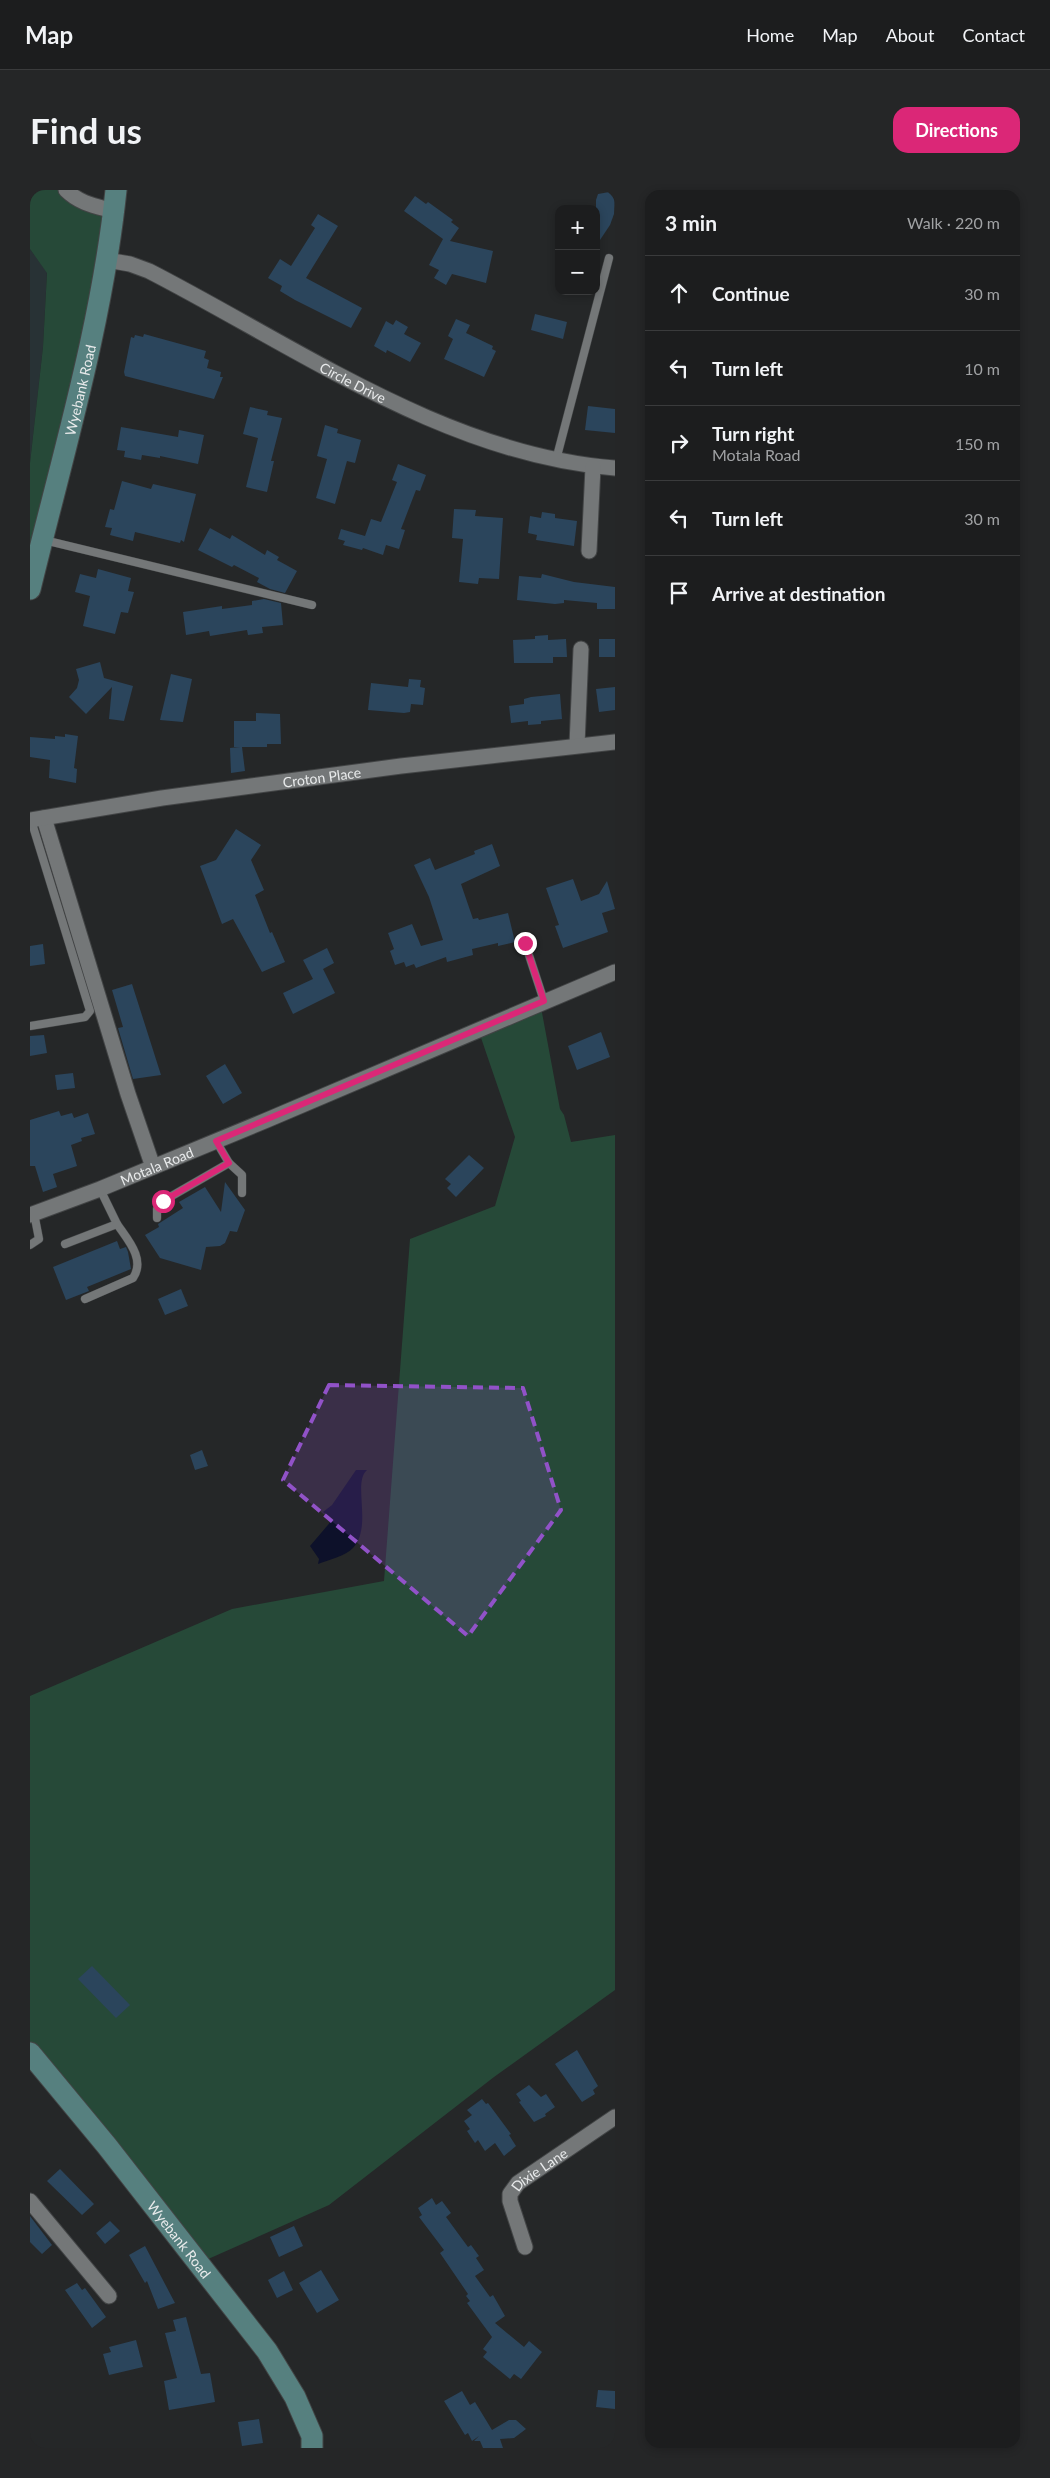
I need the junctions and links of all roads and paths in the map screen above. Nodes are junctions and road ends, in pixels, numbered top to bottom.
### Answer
1 (66, 190) edge
2 (115, 200) edge
3 (610, 258) dead end
4 (107, 260) junction
5 (556, 460) junction
6 (593, 467) junction
7 (615, 468) edge
8 (42, 539) junction
9 (589, 551) dead end
10 (30, 588) edge
11 (312, 605) dead end
12 (581, 649) dead end
13 (615, 742) edge
14 (577, 745) junction
15 (35, 819) edge
16 (525, 943) dead end
17 (615, 972) edge
18 (544, 1001) junction
19 (30, 1026) edge
20 (216, 1141) junction
21 (229, 1163) junction
22 (154, 1167) junction
23 (100, 1189) junction
24 (242, 1193) dead end
25 (32, 1214) edge
26 (157, 1218) dead end
27 (117, 1224) junction
28 (30, 1244) edge
29 (65, 1244) dead end
30 (85, 1298) dead end
31 (34, 2066) edge
32 (615, 2116) edge
33 (30, 2201) edge
34 (525, 2247) dead end
35 (109, 2296) dead end
36 (317, 2444) edge

1 - 2 street
2 - 4 street, Wyebank Road
3 - 5 lane
4 - 5 street, Circle Drive
4 - 8 street, Wyebank Road
5 - 6 street, Circle Drive
6 - 7 street, Circle Drive
6 - 9 street
8 - 10 street, Wyebank Road
8 - 11 lane
12 - 14 street
13 - 14 street, Croton Place
14 - 15 street, Croton Place
15 - 19 lane
15 - 22 street
16 - 18 lane
17 - 18 street, Motala Road
18 - 20 street, Motala Road
20 - 21 lane
20 - 22 street, Motala Road
21 - 24 lane
21 - 26 lane
22 - 23 street, Motala Road
23 - 25 street, Motala Road
23 - 27 lane
25 - 28 lane
27 - 29 lane
27 - 30 lane
31 - 36 street, Wyebank Road
32 - 34 street, Dixie Lane
33 - 35 street

